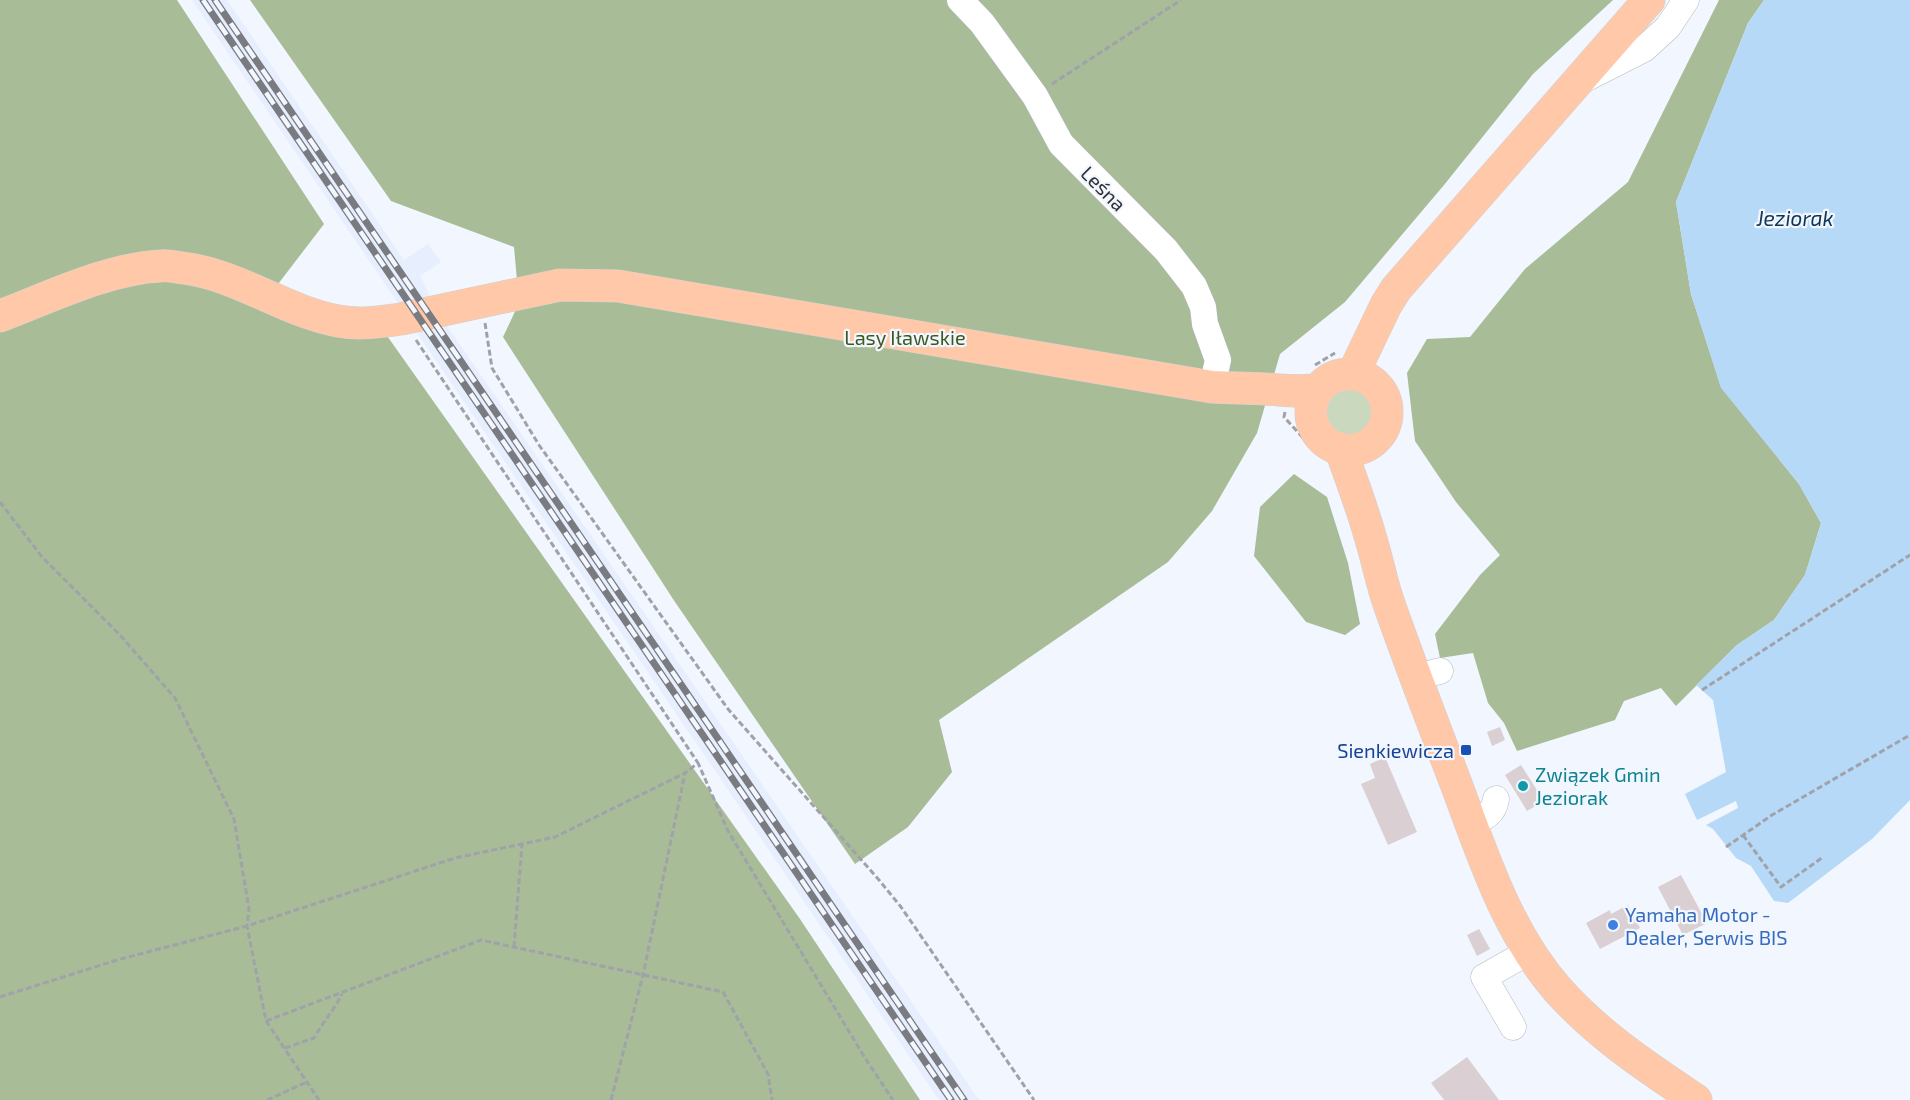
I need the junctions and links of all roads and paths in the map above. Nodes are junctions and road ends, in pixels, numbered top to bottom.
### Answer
1 (960, 0) edge
2 (1181, 0) edge
3 (1649, 0) edge
4 (1686, 0) edge
5 (1577, 83) junction
6 (1035, 96) junction
7 (481, 301) junction
8 (0, 316) edge
9 (401, 319) junction
10 (1356, 369) junction
11 (1212, 387) junction
12 (1313, 392) junction
13 (1354, 448) junction
14 (0, 502) edge
15 (1910, 555) edge
16 (1702, 690) dead end
17 (1910, 735) edge
18 (698, 763) junction
19 (685, 773) junction
20 (1496, 799) dead end
21 (1471, 824) junction
22 (1743, 835) junction
23 (522, 844) junction
24 (1726, 847) dead end
25 (1823, 857) dead end
26 (248, 926) junction
27 (514, 947) junction
28 (1530, 951) junction
29 (643, 975) junction
30 (343, 992) junction
31 (0, 997) edge
32 (266, 1021) junction
33 (1513, 1027) dead end
34 (284, 1049) junction
35 (1654, 1072) junction
36 (307, 1082) junction
37 (267, 1100) edge
38 (319, 1100) edge
39 (611, 1100) edge
40 (772, 1100) edge
41 (893, 1100) edge
42 (1034, 1100) edge
43 (1672, 1100) edge
44 (1696, 1100) edge

1 - 6 lane, Leśna
2 - 6 path
3 - 5 main road
4 - 5 lane
5 - 10 main road
6 - 11 lane, Leśna
7 - 9 main road
7 - 11 main road
7 - 42 path
8 - 9 main road
9 - 18 path
10 - 12 main road
10 - 12 path
10 - 13 main road
11 - 12 main road
12 - 13 main road
13 - 21 main road
14 - 26 path
15 - 16 path
17 - 22 path
18 - 19 path
18 - 41 path
19 - 23 path
19 - 29 path
20 - 21 lane
21 - 28 main road
22 - 24 path
22 - 25 path
23 - 26 path
23 - 27 path
26 - 31 path
26 - 32 path
27 - 29 path
27 - 30 path
28 - 33 lane
28 - 35 main road
29 - 39 path
29 - 40 path
30 - 32 path
30 - 34 path
32 - 34 path
34 - 36 path
35 - 43 lane
35 - 44 main road
36 - 37 path
36 - 38 path

